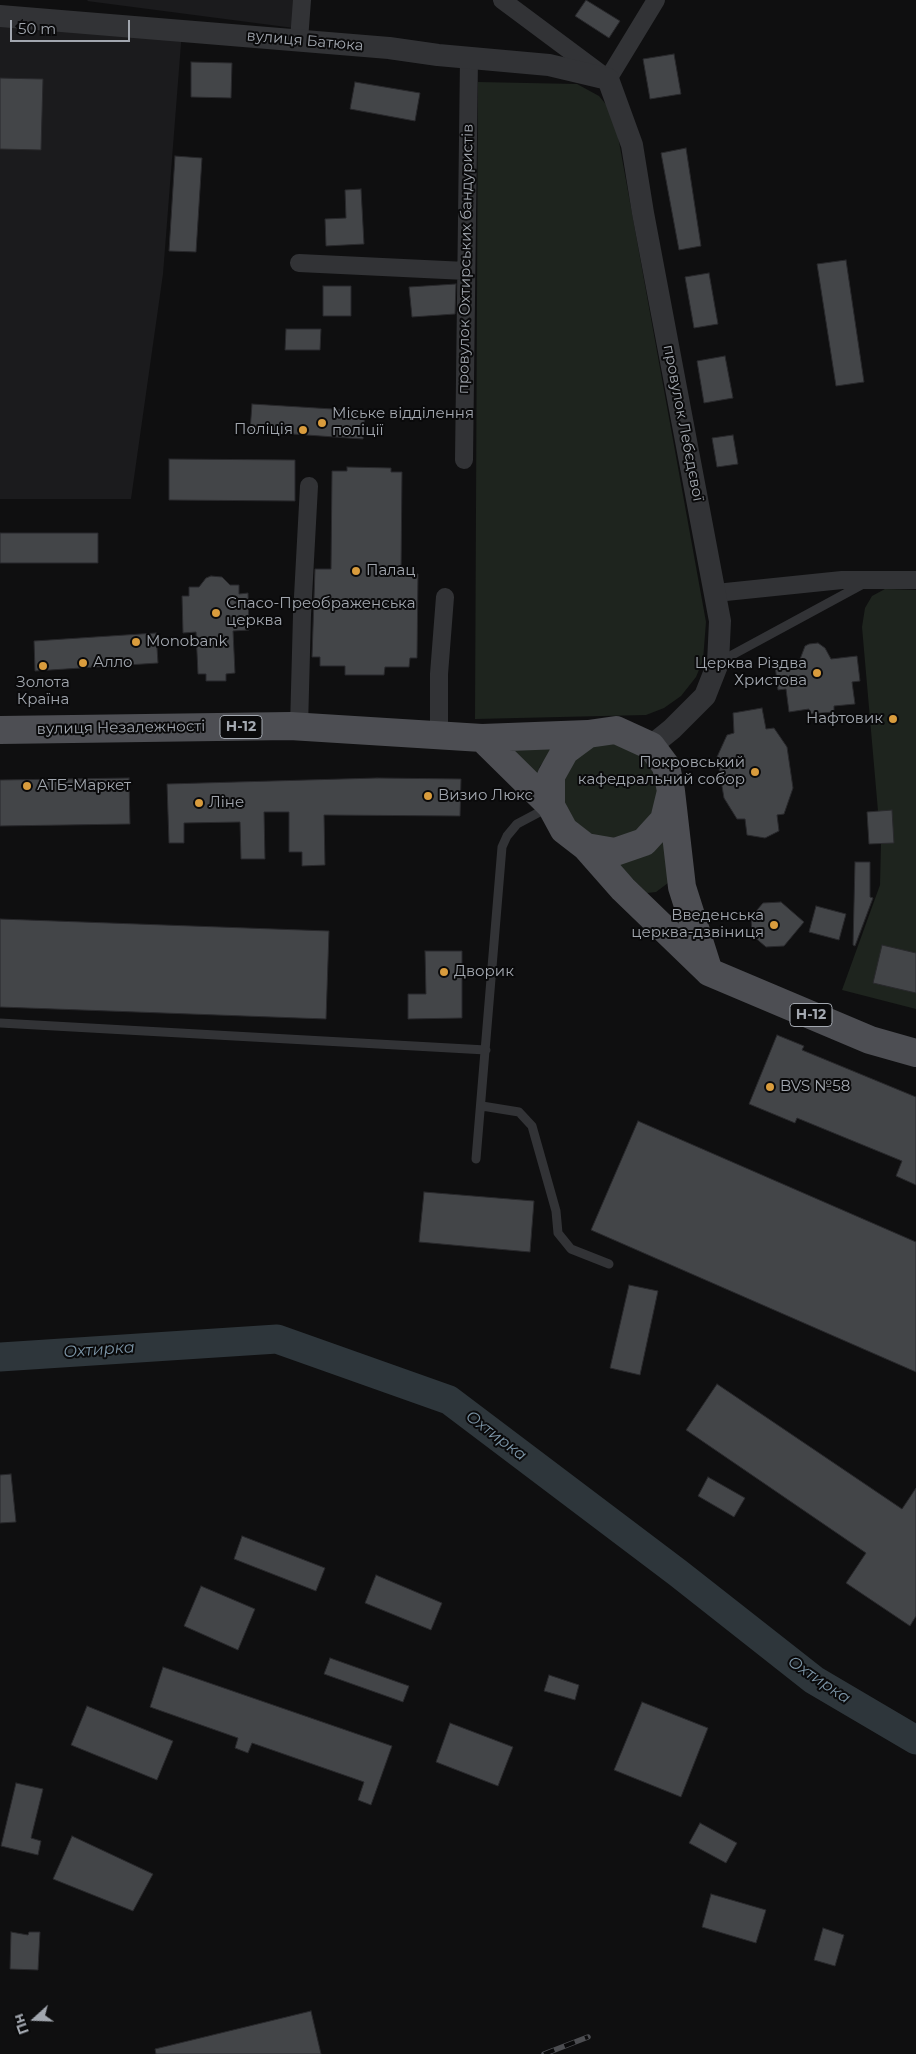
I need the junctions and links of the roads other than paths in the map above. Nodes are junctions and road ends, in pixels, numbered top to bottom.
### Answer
1 (302, 0) edge
2 (502, 0) edge
3 (656, 0) edge
4 (0, 16) edge
5 (299, 40) junction
6 (469, 58) junction
7 (608, 79) junction
8 (299, 264) dead end
9 (466, 271) junction
10 (464, 460) dead end
11 (309, 486) dead end
12 (870, 580) junction
13 (916, 580) edge
14 (716, 593) junction
15 (445, 597) dead end
16 (718, 663) junction
17 (299, 727) junction
18 (0, 730) edge
19 (439, 734) junction
20 (588, 734) junction
21 (482, 738) junction
22 (651, 746) junction
23 (672, 791) junction
24 (551, 806) junction
25 (586, 847) junction
26 (709, 972) junction
27 (0, 1023) edge
28 (486, 1050) junction
29 (916, 1053) edge
30 (482, 1106) junction
31 (476, 1159) dead end
32 (609, 1264) dead end

1 - 5 street
2 - 7 street
3 - 7 street
4 - 5 street, вулиця Батюка
5 - 6 street, вулиця Батюка
6 - 7 street, вулиця Батюка
6 - 9 street, провулок Охтирських бандуристів
7 - 14 street, провулок Лебєдєвої
8 - 9 street
9 - 10 street, провулок Охтирських бандуристів
11 - 17 street
12 - 13 street
12 - 14 street
12 - 16 lane
14 - 16 street, провулок Лебєдєвої
15 - 19 street
16 - 22 street, провулок Лебєдєвої
17 - 18 main road, вулиця Незалежності / Н-12
17 - 19 main road, вулиця Незалежності / Н-12
19 - 21 main road, вулиця Незалежності / Н-12
20 - 21 main road, Н-12
20 - 22 main road, Н-12
20 - 24 main road, Н-12
21 - 24 main road, Н-12
22 - 23 main road, Н-12
23 - 25 main road, Н-12
23 - 26 main road, Н-12
24 - 25 main road, Н-12
24 - 28 lane
25 - 26 main road, Н-12
26 - 29 main road, Н-12
27 - 28 lane
28 - 30 lane
30 - 31 lane
30 - 32 lane

